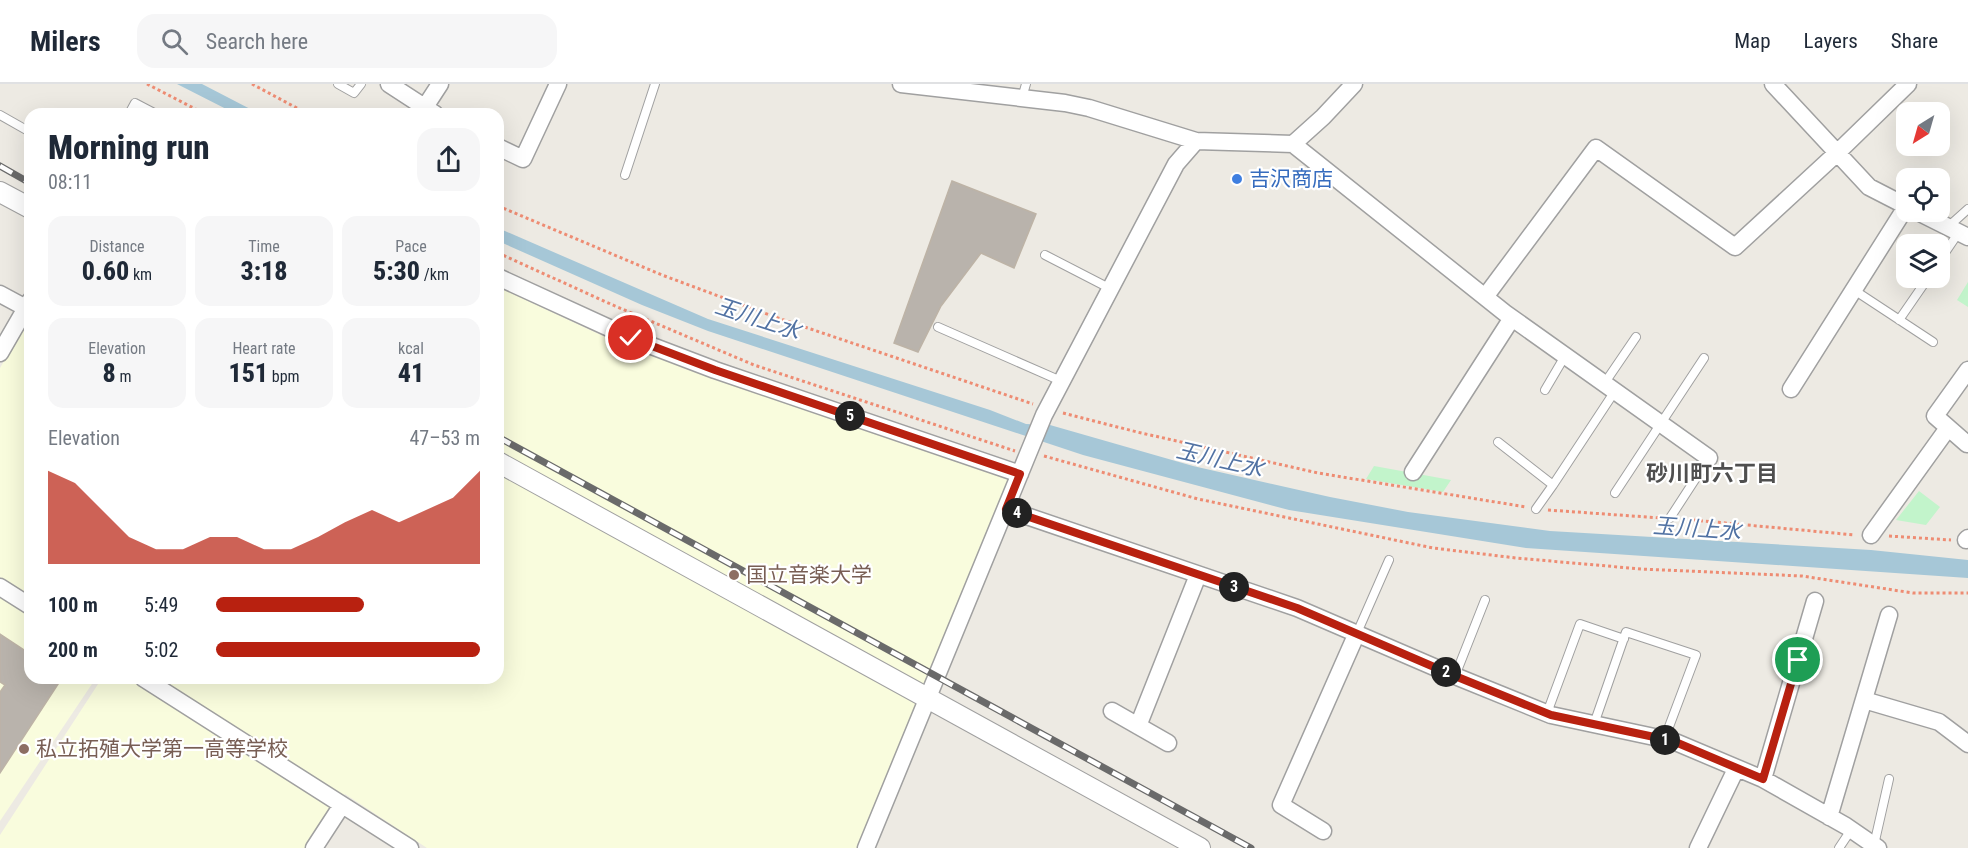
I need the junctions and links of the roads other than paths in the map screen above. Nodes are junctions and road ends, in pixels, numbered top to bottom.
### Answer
1 (338, 84) edge
2 (361, 84) edge
3 (389, 84) edge
4 (440, 84) edge
5 (558, 84) edge
6 (655, 84) edge
7 (903, 84) edge
8 (1354, 84) edge
9 (1773, 84) edge
10 (1908, 84) edge
11 (1024, 91) edge
12 (132, 108) edge
13 (145, 108) edge
14 (425, 108) edge
15 (431, 108) edge
16 (0, 115) edge
17 (24, 129) edge
18 (1196, 141) junction
19 (1293, 144) junction
20 (504, 150) edge
21 (1838, 153) junction
22 (625, 175) dead end
23 (0, 192) edge
24 (1896, 202) edge
25 (24, 205) edge
26 (1968, 208) edge
27 (1897, 222) edge
28 (1940, 222) edge
29 (1959, 231) edge
30 (1950, 245) edge
31 (1045, 255) dead end
32 (504, 280) edge
33 (1921, 288) edge
34 (1111, 289) junction
35 (1854, 290) junction
36 (0, 294) edge
37 (1485, 297) junction
38 (24, 303) edge
39 (24, 311) edge
40 (1512, 318) junction
41 (1899, 320) junction
42 (938, 327) dead end
43 (1636, 337) dead end
44 (1933, 342) dead end
45 (0, 353) edge
46 (1565, 356) junction
47 (1704, 358) dead end
48 (1968, 370) edge
49 (1061, 381) junction
50 (1609, 387) junction
51 (1791, 389) dead end
52 (1545, 390) dead end
53 (1661, 424) junction
54 (1948, 428) junction
55 (1497, 442) dead end
56 (1968, 444) edge
57 (1709, 458) joint
58 (504, 465) edge
59 (1413, 472) dead end
60 (1020, 474) junction
61 (1553, 485) junction
62 (1615, 493) dead end
63 (1006, 509) junction
64 (1536, 509) road end
65 (1670, 518) road end
66 (1871, 535) road end
67 (1389, 560) dead end
68 (1198, 575) junction
69 (0, 586) edge
70 (1485, 600) dead end
71 (1815, 601) dead end
72 (24, 602) edge
73 (1889, 615) dead end
74 (1357, 633) junction
75 (1624, 639) junction
76 (1455, 676) junction
77 (152, 684) edge
78 (928, 699) junction
79 (1864, 700) junction
80 (1112, 711) dead end
81 (1547, 713) junction
82 (1594, 724) junction
83 (1138, 726) junction
84 (1664, 740) junction
85 (1168, 743) dead end
86 (1968, 744) edge
87 (1736, 769) junction
88 (1763, 779) junction
89 (1889, 779) dead end
90 (342, 806) junction
91 (1829, 817) junction
92 (1851, 830) junction
93 (1323, 831) dead end
94 (1876, 847) edge
95 (314, 848) edge
96 (409, 848) edge
97 (866, 848) edge
98 (1200, 848) edge
99 (1698, 848) edge
100 (1839, 848) edge

1 - 2 lane
3 - 14 street
4 - 15 street
5 - 20 street
6 - 22 lane
7 - 11 street
8 - 19 street
9 - 21 street
10 - 21 street
11 - 18 street
12 - 13 lane
16 - 17 lane
18 - 19 street
18 - 34 street
19 - 37 street
21 - 24 street
21 - 37 street
23 - 25 street
26 - 29 lane
27 - 35 street
28 - 29 street
29 - 30 lane
31 - 34 lane
32 - 60 street
33 - 41 lane
34 - 49 street
35 - 41 lane
35 - 51 street
36 - 38 street
37 - 40 street
39 - 45 street
40 - 46 street
40 - 59 street
41 - 44 lane
42 - 49 lane
43 - 50 lane
46 - 50 street
46 - 52 lane
47 - 53 lane
48 - 54 street
49 - 60 street
50 - 53 street
50 - 61 lane
53 - 57 street
53 - 62 lane
54 - 56 street
54 - 66 street
55 - 61 lane
57 - 65 lane
58 - 78 street
60 - 63 street
61 - 64 lane
63 - 68 street
63 - 78 street
67 - 74 lane
68 - 74 street
68 - 83 street
69 - 72 street
70 - 76 lane
71 - 88 street
73 - 79 street
74 - 76 street
74 - 93 street
75 - 81 lane
75 - 82 lane
75 - 84 lane
76 - 81 street
77 - 90 street
78 - 97 street
78 - 98 street
79 - 86 street
79 - 91 street
80 - 83 street
81 - 82 street
82 - 84 street
83 - 85 street
84 - 87 street
87 - 88 street
87 - 99 street
88 - 91 street
89 - 94 lane
90 - 95 street
90 - 96 street
91 - 92 street
92 - 94 street
92 - 100 lane

